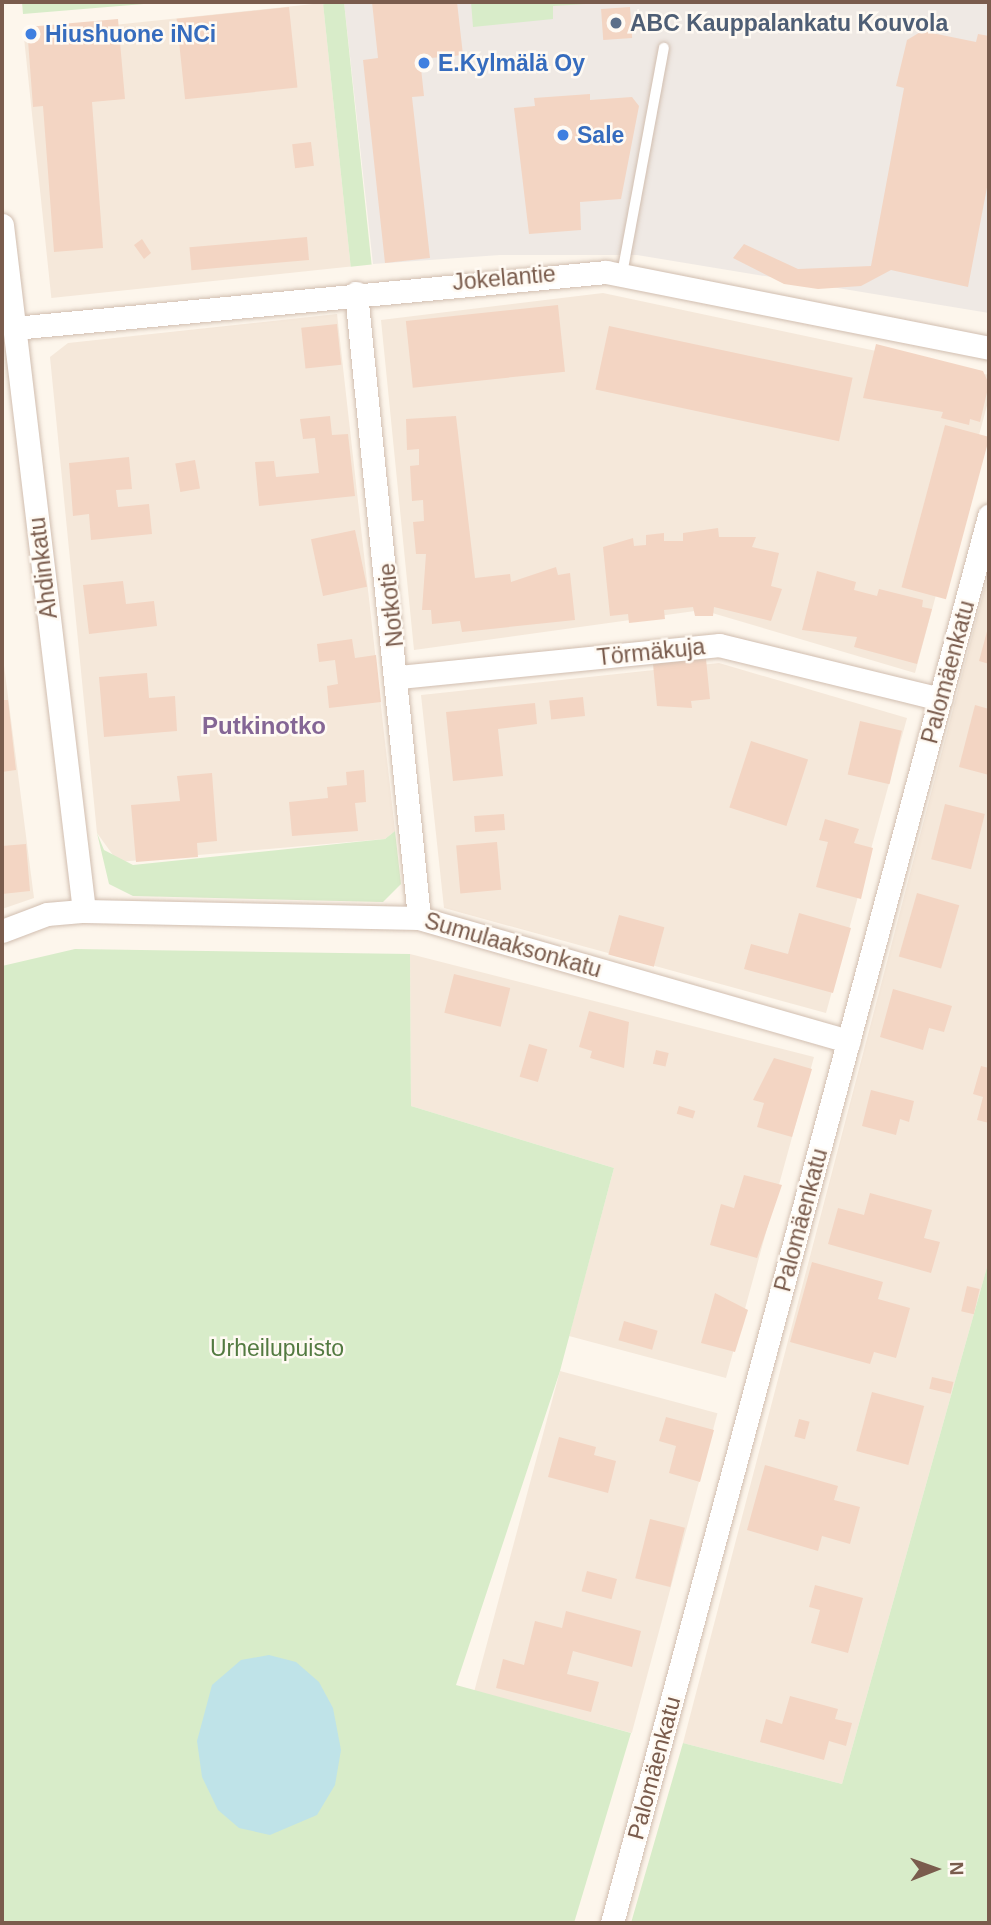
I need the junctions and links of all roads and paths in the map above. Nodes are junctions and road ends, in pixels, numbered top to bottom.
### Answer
1 (664, 48) dead end
2 (2, 225) edge
3 (622, 274) junction
4 (356, 293) junction
5 (14, 328) junction
6 (989, 348) edge
7 (989, 516) edge
8 (398, 677) junction
9 (940, 699) junction
10 (84, 911) junction
11 (419, 918) junction
12 (2, 931) edge
13 (849, 1041) junction
14 (611, 1923) edge

1 - 3 lane
2 - 5 street, Ahdinkatu
3 - 4 street, Jokelantie
3 - 6 street, Jokelantie
4 - 5 street, Jokelantie
4 - 8 street, Notkotie
5 - 10 street, Ahdinkatu
7 - 9 street, Palomäenkatu
8 - 9 street, Törmäkuja
8 - 11 street, Notkotie
9 - 13 street, Palomäenkatu
10 - 11 street, Sumulaaksonkatu
10 - 12 street, Sumulaaksonkatu
11 - 13 street, Sumulaaksonkatu
13 - 14 street, Palomäenkatu

